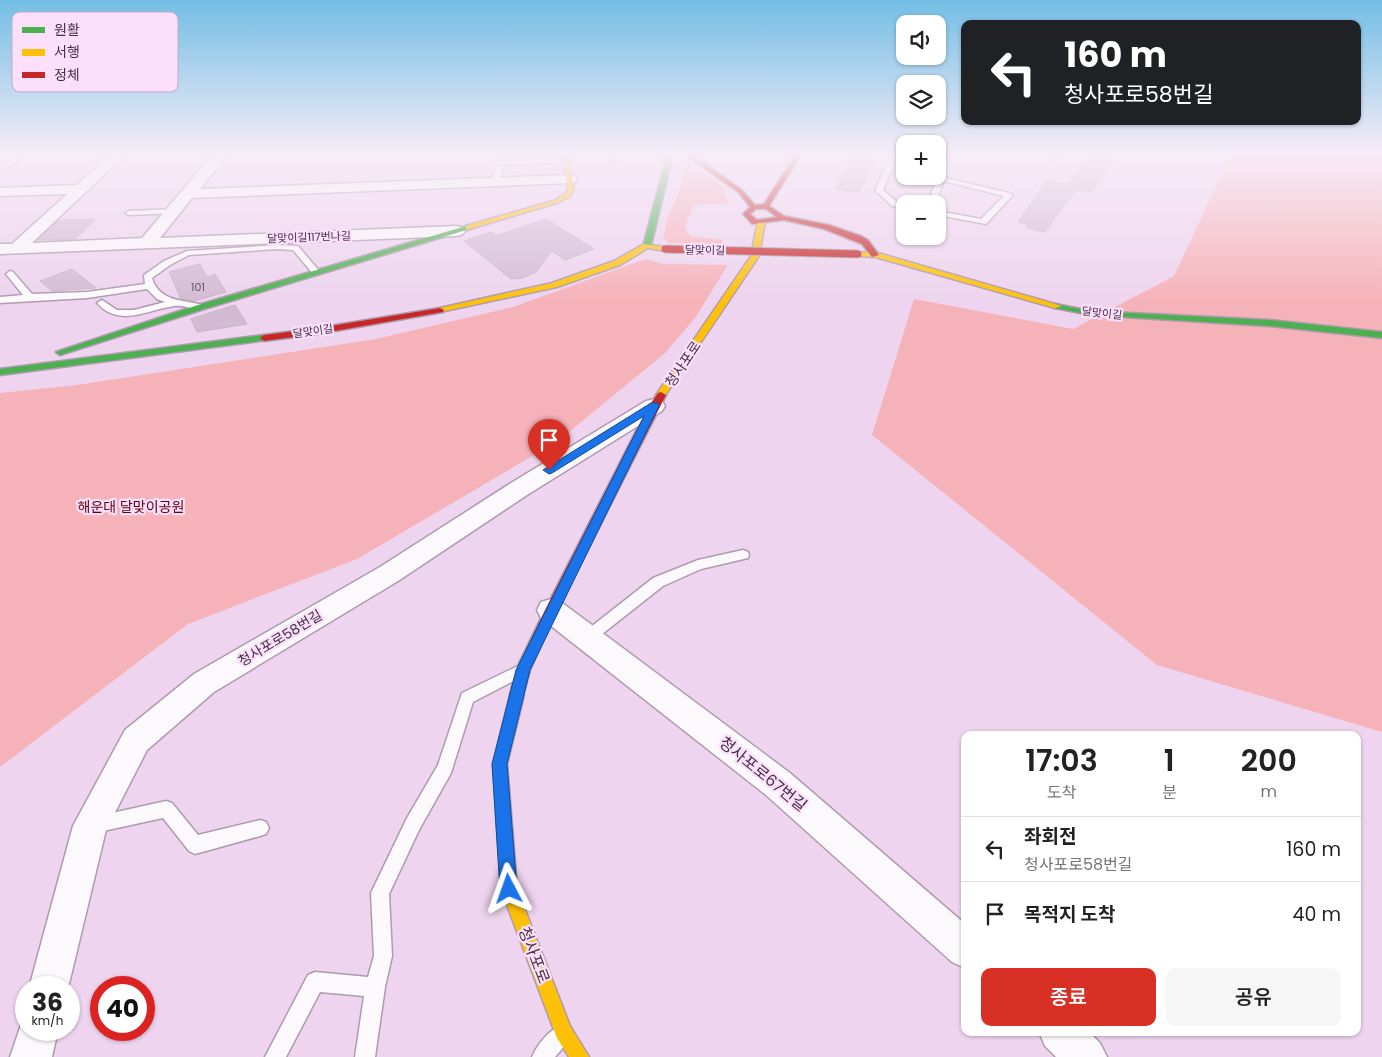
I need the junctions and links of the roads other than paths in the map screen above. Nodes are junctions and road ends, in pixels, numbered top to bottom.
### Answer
1 (64, 203) edge
2 (181, 203) edge
3 (551, 203) edge
4 (658, 203) edge
5 (750, 203) edge
6 (768, 203) edge
7 (1001, 203) edge
8 (766, 206) junction
9 (753, 207) junction
10 (175, 211) junction
11 (129, 213) dead end
12 (946, 215) edge
13 (781, 217) junction
14 (761, 222) junction
15 (457, 232) junction
16 (147, 243) junction
17 (647, 246) junction
18 (8, 249) edge
19 (875, 254) junction
20 (316, 273) junction
21 (10, 274) dead end
22 (148, 286) junction
23 (30, 297) junction
24 (0, 300) edge
25 (176, 302) junction
26 (102, 303) dead end
27 (201, 308) junction
28 (1382, 335) edge
29 (35, 367) junction
30 (0, 372) edge
31 (654, 406) junction
32 (743, 555) dead end
33 (551, 610) junction
34 (587, 638) junction
35 (523, 670) junction
36 (90, 826) junction
37 (260, 828) dead end
38 (961, 946) edge
39 (51, 976) edge
40 (375, 987) junction
41 (563, 1032) junction
42 (1063, 1036) edge
43 (35, 1041) edge
44 (31, 1057) edge
45 (275, 1057) edge
46 (365, 1057) edge
47 (542, 1057) edge
48 (580, 1057) edge
49 (1086, 1057) edge

1 - 18 street
2 - 10 street
3 - 15 street, 달맞이길117번나길
4 - 17 street
5 - 9 street
6 - 8 street
7 - 12 lane
8 - 9 street
8 - 13 street
9 - 14 street
10 - 11 lane
10 - 16 street
13 - 14 street
13 - 19 street
14 - 31 street, 청사포로
15 - 16 street, 달맞이길117번나길
15 - 20 street, 달맞이길
16 - 18 street, 달맞이길117번나길
17 - 19 street, 달맞이길, bridge
17 - 29 street, 달맞이길
19 - 28 street, 달맞이길
20 - 22 lane
20 - 27 street, 달맞이길
21 - 23 lane
22 - 23 lane
22 - 25 lane
23 - 24 lane
25 - 26 lane
25 - 27 lane
27 - 29 street, 달맞이길
29 - 30 street, 달맞이길
31 - 33 street, 청사포로
31 - 36 street, 청사포로58번길
32 - 34 lane
33 - 34 street, 청사포로67번길
33 - 35 street, 청사포로
34 - 38 street, 청사포로67번길
35 - 40 lane
35 - 41 street, 청사포로
36 - 37 lane
36 - 39 street, 청사포로58번길
40 - 45 lane
40 - 46 lane
41 - 47 lane
41 - 48 street, 청사포로
42 - 49 street
43 - 44 street

